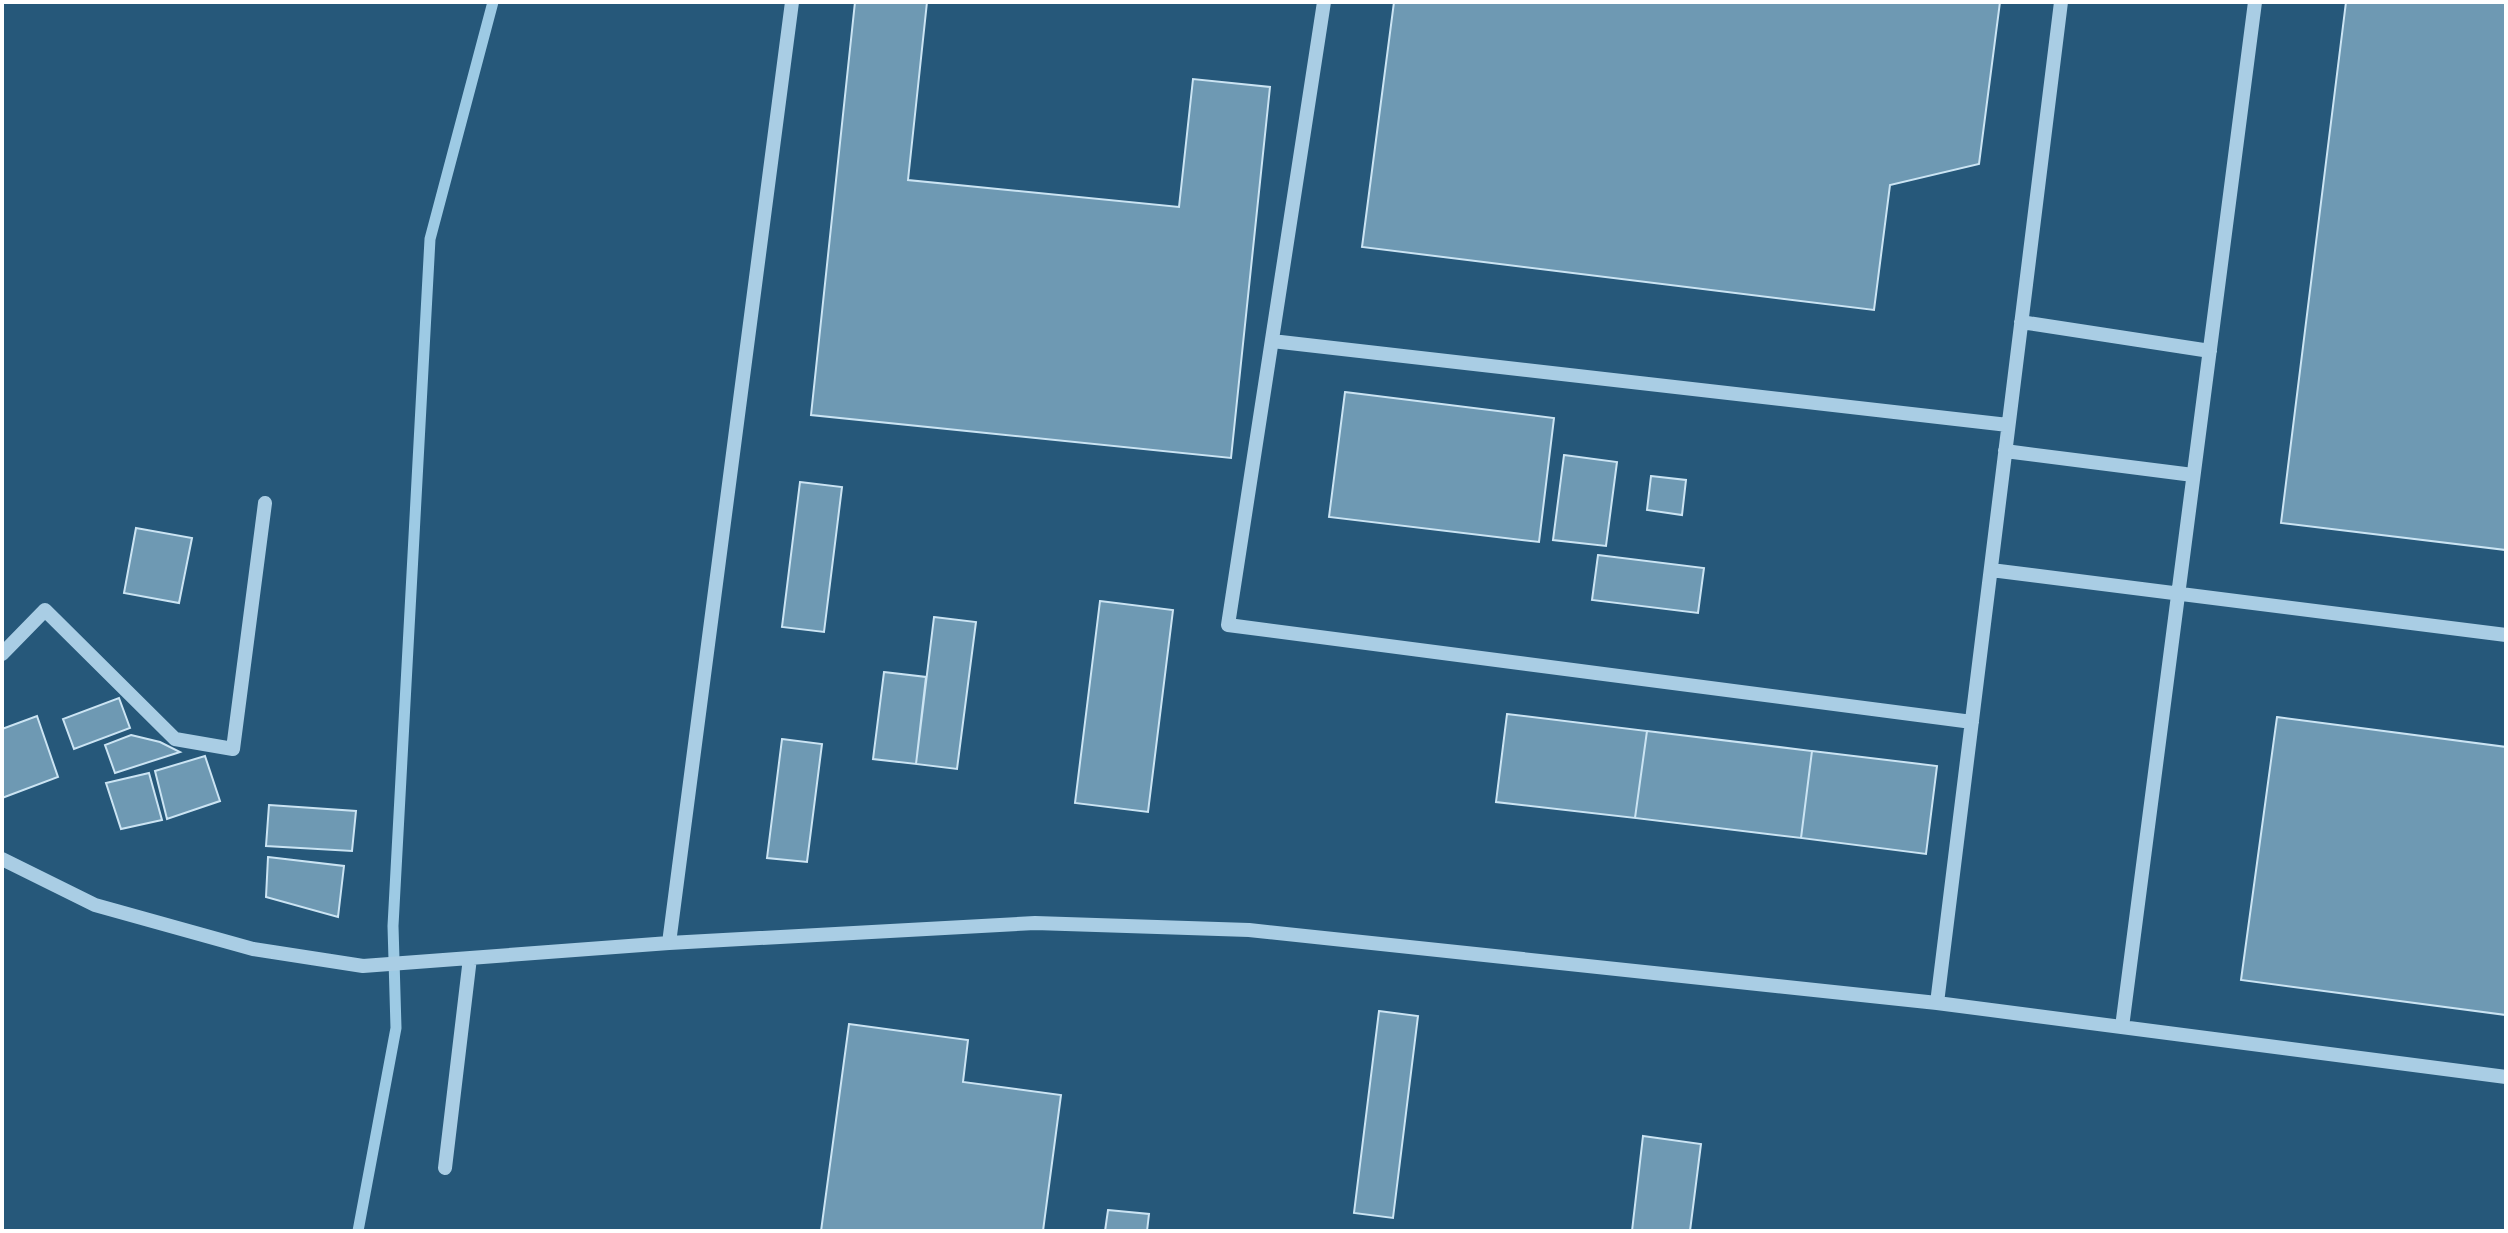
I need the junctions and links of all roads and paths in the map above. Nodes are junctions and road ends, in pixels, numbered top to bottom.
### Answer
1 (792, 2) edge
2 (1324, 2) edge
3 (2061, 2) edge
4 (2255, 2) edge
5 (2021, 322) junction
6 (1272, 341) junction
7 (2210, 351) junction
8 (2008, 425) junction
9 (2005, 451) junction
10 (2193, 475) junction
11 (265, 503) dead end
12 (1991, 570) junction
13 (2178, 593) junction
14 (2506, 635) edge
15 (2, 654) edge
16 (1972, 722) junction
17 (2, 859) edge
18 (669, 943) junction
19 (470, 958) junction
20 (1937, 1003) junction
21 (2122, 1027) junction
22 (2506, 1077) edge
23 (445, 1168) dead end

1 - 18 street
2 - 6 street
3 - 5 street
4 - 7 street
5 - 7 street
5 - 8 street
6 - 8 street
6 - 16 street
7 - 10 street
8 - 9 street
9 - 10 street
9 - 12 street
10 - 13 street
11 - 15 street
12 - 13 street
12 - 16 street
13 - 14 street
13 - 21 street
16 - 20 street
17 - 19 street
18 - 19 street
18 - 20 street
19 - 23 street
20 - 21 street
21 - 22 street

